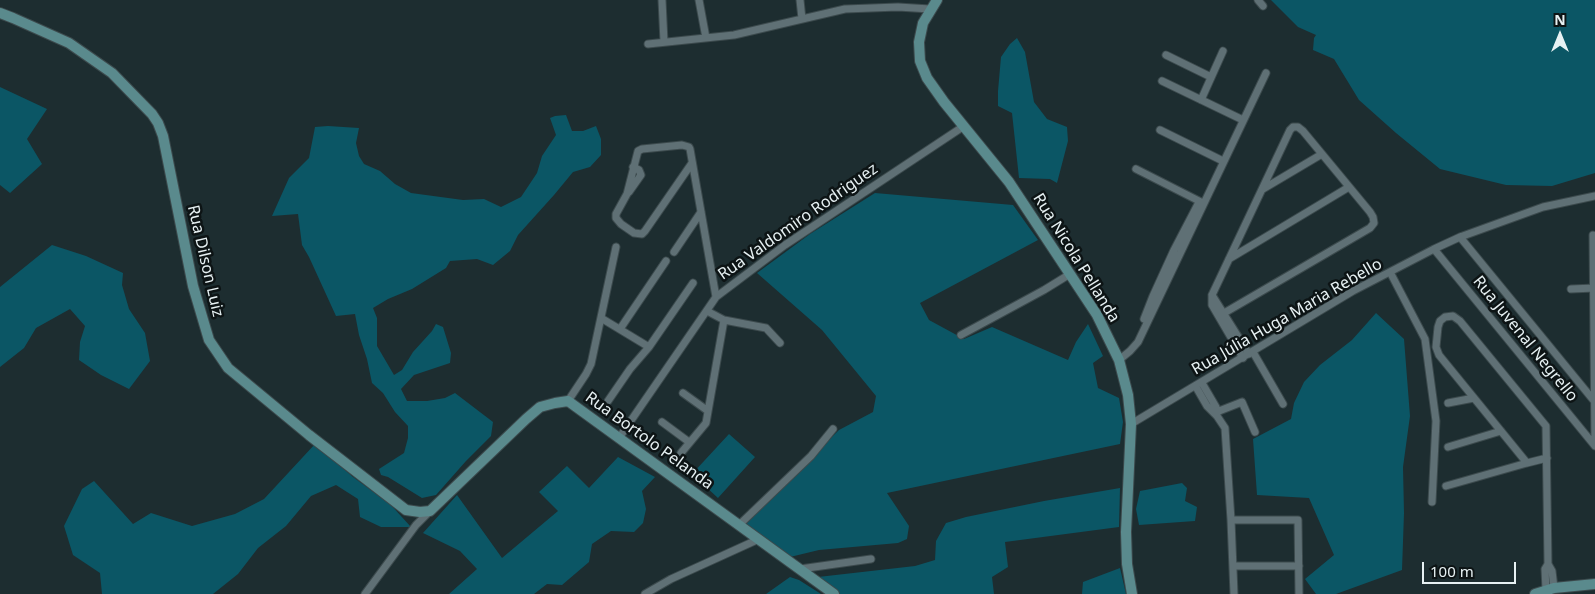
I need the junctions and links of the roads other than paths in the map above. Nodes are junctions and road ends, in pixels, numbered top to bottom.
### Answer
1 (662, 0) edge
2 (699, 0) edge
3 (800, 0) edge
4 (937, 0) edge
5 (930, 9) junction
6 (0, 14) edge
7 (802, 20) junction
8 (706, 38) junction
9 (664, 42) junction
10 (648, 44) dead end
11 (1224, 50) dead end
12 (1166, 55) dead end
13 (1266, 74) dead end
14 (1211, 77) junction
15 (1162, 81) dead end
16 (1201, 100) junction
17 (1243, 120) junction
18 (964, 126) junction
19 (1160, 130) dead end
20 (1322, 154) junction
21 (1224, 161) junction
22 (692, 163) junction
23 (1136, 169) dead end
24 (1349, 187) junction
25 (1262, 189) junction
26 (1595, 196) edge
27 (1202, 202) junction
28 (701, 212) junction
29 (1592, 235) dead end
30 (1460, 237) junction
31 (616, 247) dead end
32 (1434, 249) junction
33 (674, 252) dead end
34 (1229, 259) junction
35 (666, 261) dead end
36 (1390, 272) junction
37 (1070, 274) junction
38 (693, 283) dead end
39 (1594, 288) edge
40 (1571, 289) dead end
41 (716, 298) junction
42 (706, 311) junction
43 (1221, 315) junction
44 (601, 318) junction
45 (724, 320) junction
46 (620, 329) junction
47 (961, 335) dead end
48 (780, 343) dead end
49 (648, 347) junction
50 (1249, 355) junction
51 (1119, 360) junction
52 (1199, 385) junction
53 (683, 393) dead end
54 (1595, 393) edge
55 (1474, 398) junction
56 (568, 401) junction
57 (608, 401) dead end
58 (1595, 402) edge
59 (1448, 403) dead end
60 (1283, 404) dead end
61 (708, 411) junction
62 (1216, 414) junction
63 (662, 422) dead end
64 (1131, 424) junction
65 (834, 429) dead end
66 (1501, 431) junction
67 (1255, 432) dead end
68 (619, 438) junction
69 (689, 442) junction
70 (1448, 446) dead end
71 (1595, 446) edge
72 (681, 453) dead end
73 (1547, 458) junction
74 (1527, 463) junction
75 (1446, 486) dead end
76 (1432, 502) dead end
77 (406, 510) junction
78 (430, 511) junction
79 (1231, 520) junction
80 (416, 525) junction
81 (739, 525) junction
82 (759, 539) junction
83 (871, 559) dead end
84 (1233, 566) junction
85 (1299, 566) junction
86 (800, 569) junction
87 (1595, 584) edge
88 (1550, 589) junction
89 (365, 594) edge
90 (646, 594) edge
91 (834, 594) edge
92 (1132, 594) edge
93 (1234, 594) edge
94 (1299, 594) edge
95 (1535, 594) edge

1 - 9 street
2 - 8 street
3 - 7 street
4 - 5 street, Rua Nicola Pellanda
5 - 7 street
5 - 18 street, Rua Nicola Pellanda
6 - 77 street, Rua Dilson Luiz
7 - 8 street
8 - 9 street
9 - 10 street
11 - 14 street
12 - 14 street
13 - 17 street
14 - 16 street
15 - 16 street
16 - 17 street
17 - 21 street
18 - 37 street, Rua Nicola Pellanda
18 - 41 street, Rua Valdomiro Rodriguez
19 - 21 street
20 - 24 street
20 - 25 street
20 - 25 street
21 - 27 street
22 - 22 street
22 - 28 street
23 - 27 street
24 - 34 street
24 - 43 street
25 - 34 street
26 - 30 street, Rua Júlia Huga Maria Rebello
27 - 51 street
28 - 33 street
28 - 41 street
29 - 39 street
30 - 32 street, Rua Júlia Huga Maria Rebello
30 - 58 street, Rua Juvenal Negrello
31 - 44 street
32 - 36 street, Rua Júlia Huga Maria Rebello
32 - 71 street, Rua Juvenal Negrello
34 - 43 street
35 - 46 street
36 - 50 street, Rua Júlia Huga Maria Rebello
36 - 76 street
37 - 47 street
37 - 51 street, Rua Nicola Pellanda
38 - 49 street
39 - 40 street
39 - 54 street
41 - 42 street, Rua Valdomiro Rodriguez
42 - 45 street
42 - 68 street, Rua Valdomiro Rodriguez
43 - 50 street
44 - 46 street
44 - 56 street
45 - 48 street
45 - 61 street
46 - 49 street
49 - 57 street
50 - 52 street, Rua Júlia Huga Maria Rebello
50 - 60 street
51 - 64 street, Rua Nicola Pellanda
52 - 62 street
52 - 64 street, Rua Júlia Huga Maria Rebello
53 - 61 street
54 - 58 street
55 - 59 street
55 - 66 street
55 - 73 street
56 - 68 street, Rua Bortolo Pelanda
56 - 78 street, Rua Bortolo Pelanda
58 - 71 street
61 - 69 street
62 - 67 street
62 - 79 street
63 - 69 street
64 - 92 street, Rua Nicola Pellanda
65 - 81 street
66 - 70 street
66 - 74 street
68 - 81 street, Rua Bortolo Pelanda
69 - 72 street
73 - 74 street
73 - 88 street
74 - 75 street
77 - 78 street
77 - 80 street
78 - 80 street, Rua Bortolo Pelanda
79 - 84 street
79 - 85 street
80 - 89 street, Rua Bortolo Pelanda
81 - 82 street, Rua Bortolo Pelanda
82 - 86 street, Rua Bortolo Pelanda
82 - 90 street
83 - 86 street
84 - 85 street
84 - 93 street
85 - 94 street
86 - 91 street, Rua Bortolo Pelanda
87 - 88 street
88 - 95 street

